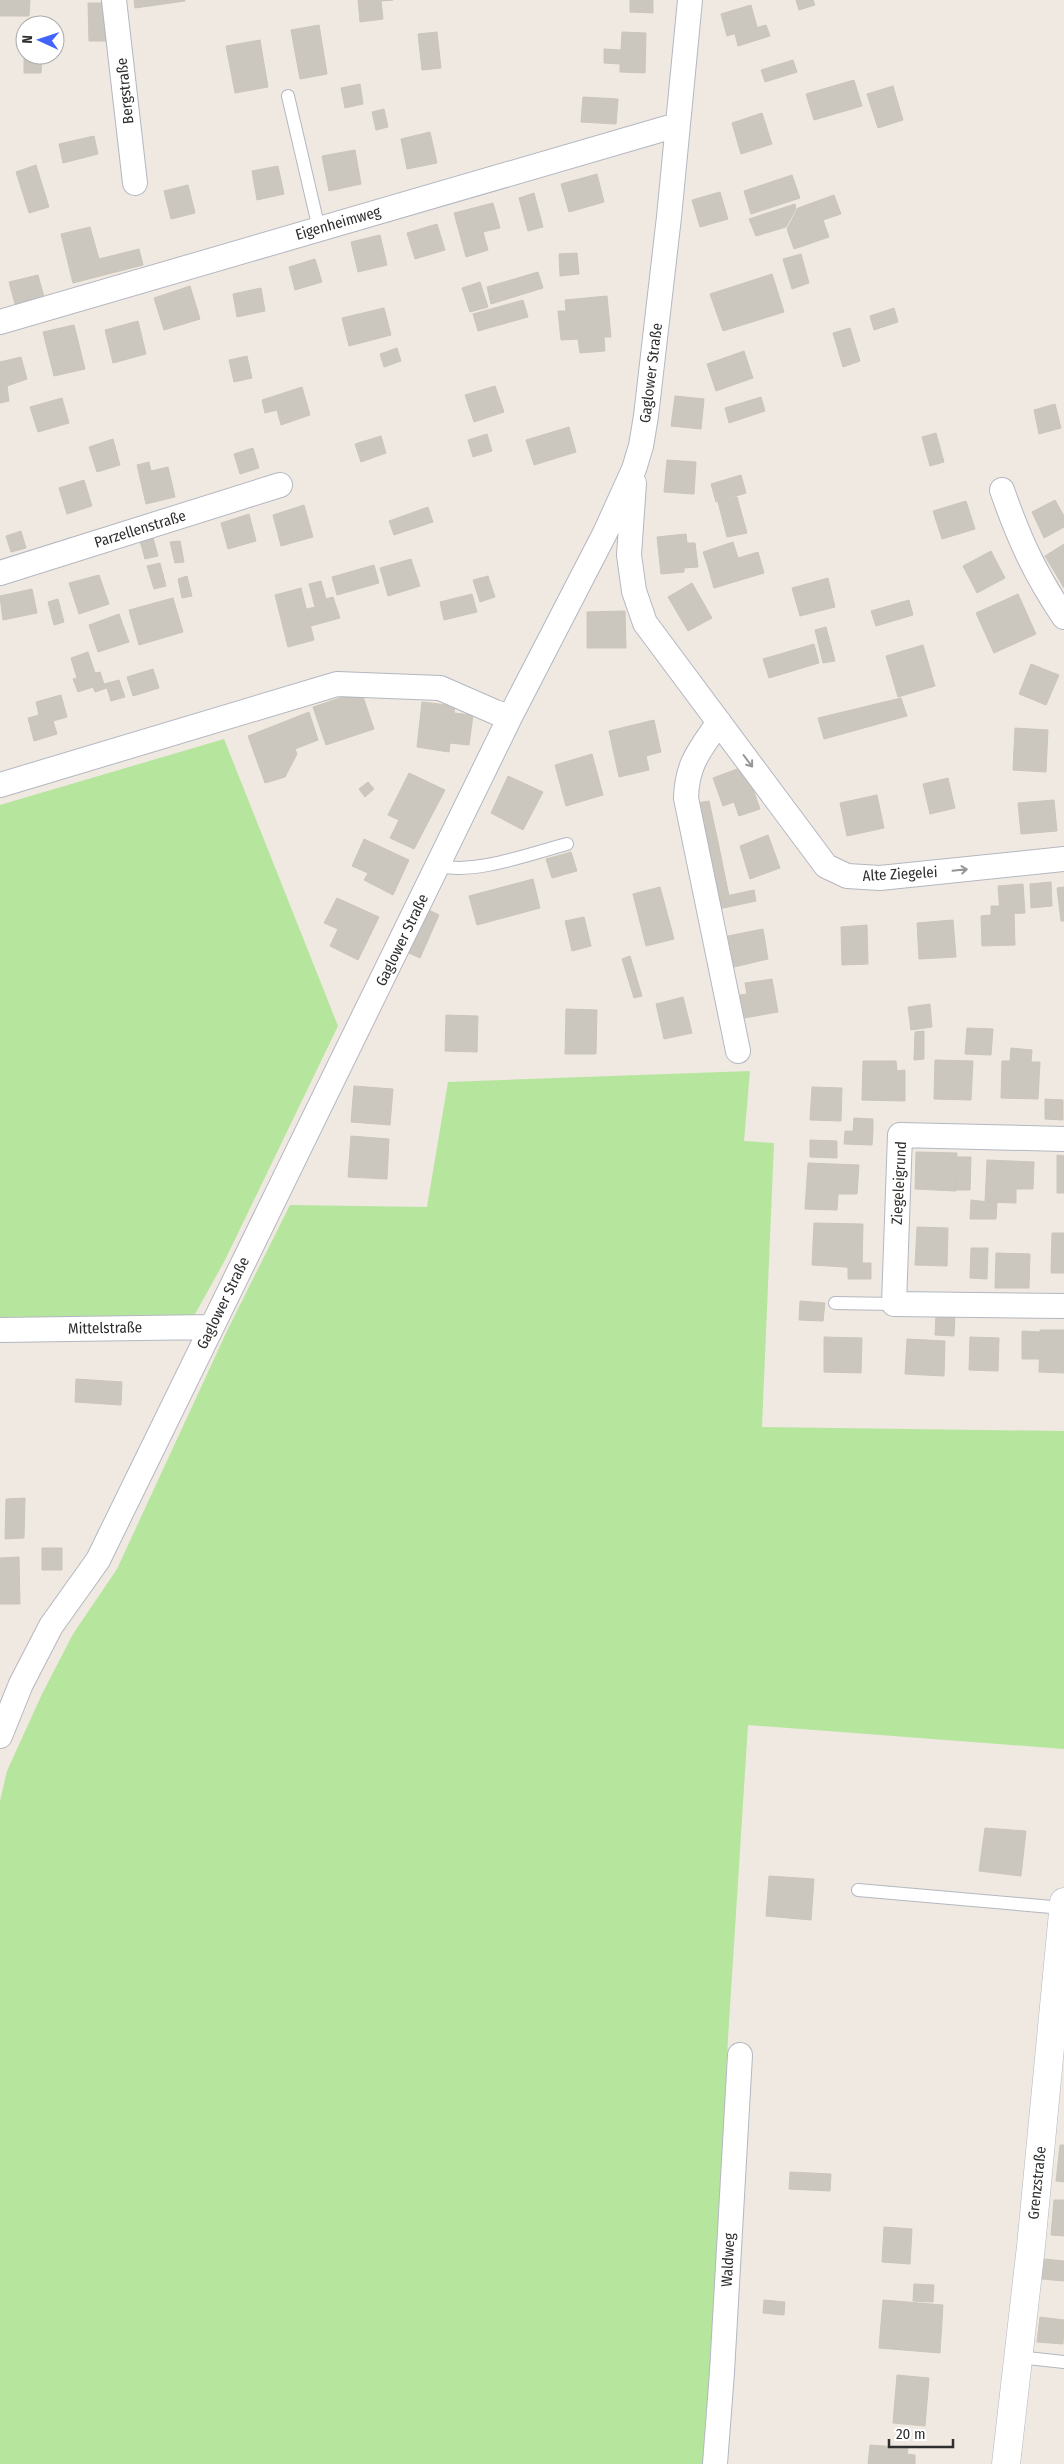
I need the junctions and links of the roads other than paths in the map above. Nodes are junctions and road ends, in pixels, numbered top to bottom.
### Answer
1 (114, 0) edge
2 (690, 0) edge
3 (288, 96) dead end
4 (677, 125) junction
5 (135, 183) dead end
6 (319, 229) junction
7 (0, 322) edge
8 (634, 469) junction
9 (280, 485) dead end
10 (1002, 490) dead end
11 (605, 532) junction
12 (630, 555) junction
13 (0, 573) edge
14 (1064, 617) edge
15 (510, 717) junction
16 (719, 722) junction
17 (0, 785) edge
18 (567, 844) dead end
19 (1064, 859) edge
20 (438, 865) junction
21 (738, 1051) dead end
22 (1064, 1139) edge
23 (835, 1303) dead end
24 (894, 1304) junction
25 (1064, 1306) edge
26 (211, 1327) junction
27 (0, 1330) edge
28 (0, 1736) edge
29 (858, 1890) dead end
30 (1064, 1902) edge
31 (1063, 1908) edge
32 (740, 2055) dead end
33 (1018, 2357) junction
34 (1064, 2362) edge
35 (715, 2464) edge
36 (1006, 2464) edge

1 - 5 street, Bergstraße
2 - 4 street, Gaglower Straße
3 - 6 lane
4 - 6 street, Eigenheimweg
4 - 8 street, Gaglower Straße
6 - 7 street, Eigenheimweg
8 - 11 street, Gaglower Straße
8 - 12 street, Alte Ziegelei
9 - 13 street, Parzellenstraße
10 - 14 street
11 - 12 street
11 - 15 street, Gaglower Straße
12 - 16 street, Alte Ziegelei
15 - 17 street
15 - 20 street, Gaglower Straße
16 -> 19 street, Alte Ziegelei
16 - 21 street
18 - 20 lane
20 - 26 street, Gaglower Straße
22 - 24 street, Ziegeleigrund
23 - 24 lane
24 - 25 street
26 - 27 street, Mittelstraße
26 - 28 street, Gaglower Straße
29 - 31 lane
30 - 31 street, Grenzstraße
31 - 33 street, Grenzstraße
32 - 35 street, Waldweg
33 - 34 lane
33 - 36 street, Grenzstraße

